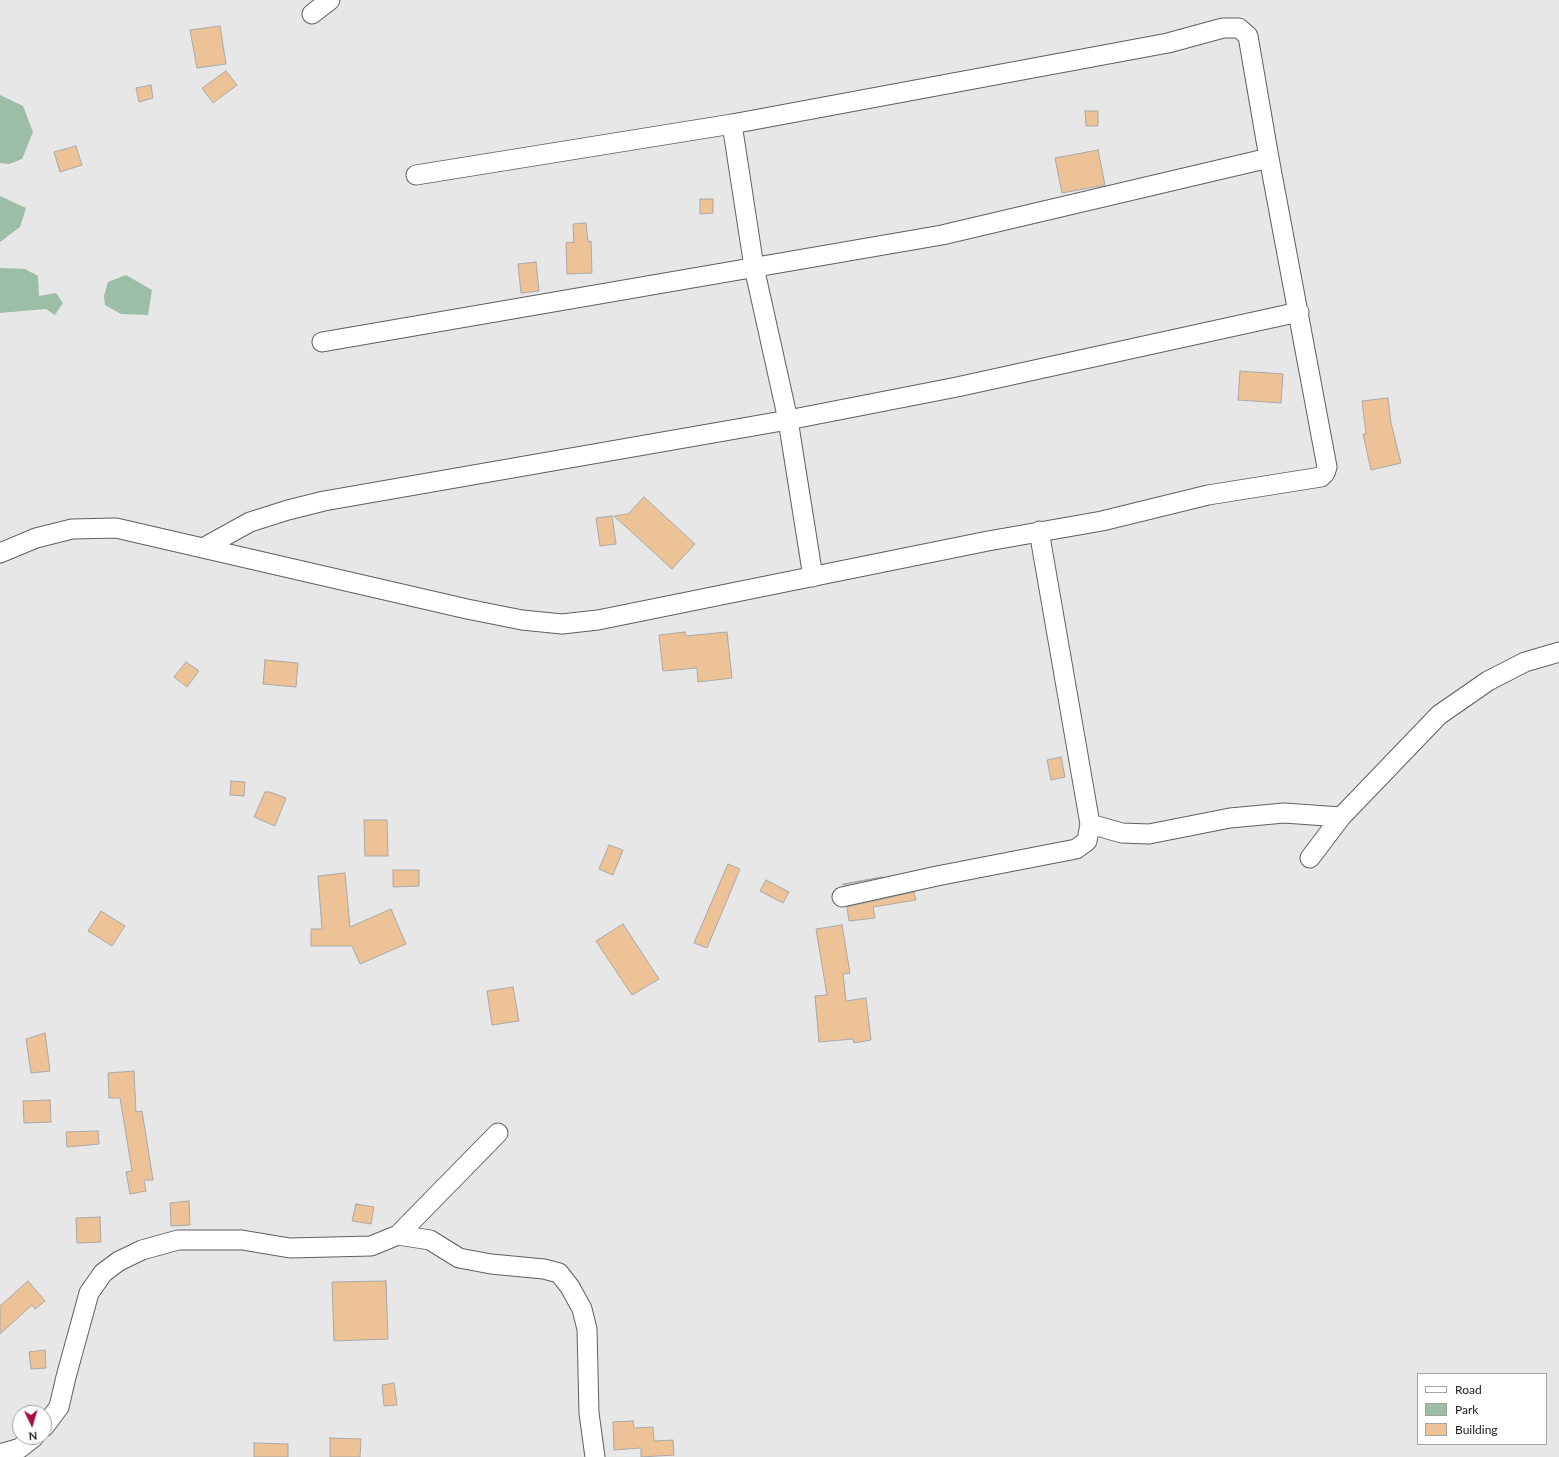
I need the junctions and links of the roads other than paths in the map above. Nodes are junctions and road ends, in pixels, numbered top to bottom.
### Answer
1 (330, 0) edge
2 (312, 14) dead end
3 (732, 124) junction
4 (1269, 158) junction
5 (416, 175) dead end
6 (754, 267) junction
7 (1299, 312) junction
8 (322, 342) dead end
9 (788, 420) junction
10 (1040, 531) junction
11 (203, 548) junction
12 (0, 552) edge
13 (813, 577) junction
14 (1559, 652) edge
15 (1340, 817) junction
16 (1090, 824) junction
17 (1310, 858) dead end
18 (842, 897) dead end
19 (498, 1132) dead end
20 (398, 1235) junction
21 (52, 1417) edge
22 (24, 1445) edge
23 (0, 1454) edge
24 (595, 1457) edge

1 - 2 street
3 - 4 street
3 - 5 street
3 - 6 street
4 - 6 street
4 - 7 street
6 - 8 street
6 - 9 street
7 - 9 street
7 - 10 street
9 - 11 street
9 - 13 street
10 - 13 street
10 - 16 street
11 - 12 street
11 - 13 street
14 - 15 street
15 - 16 street
15 - 17 street
16 - 18 street
19 - 20 street
20 - 21 street
20 - 24 street
22 - 23 street

